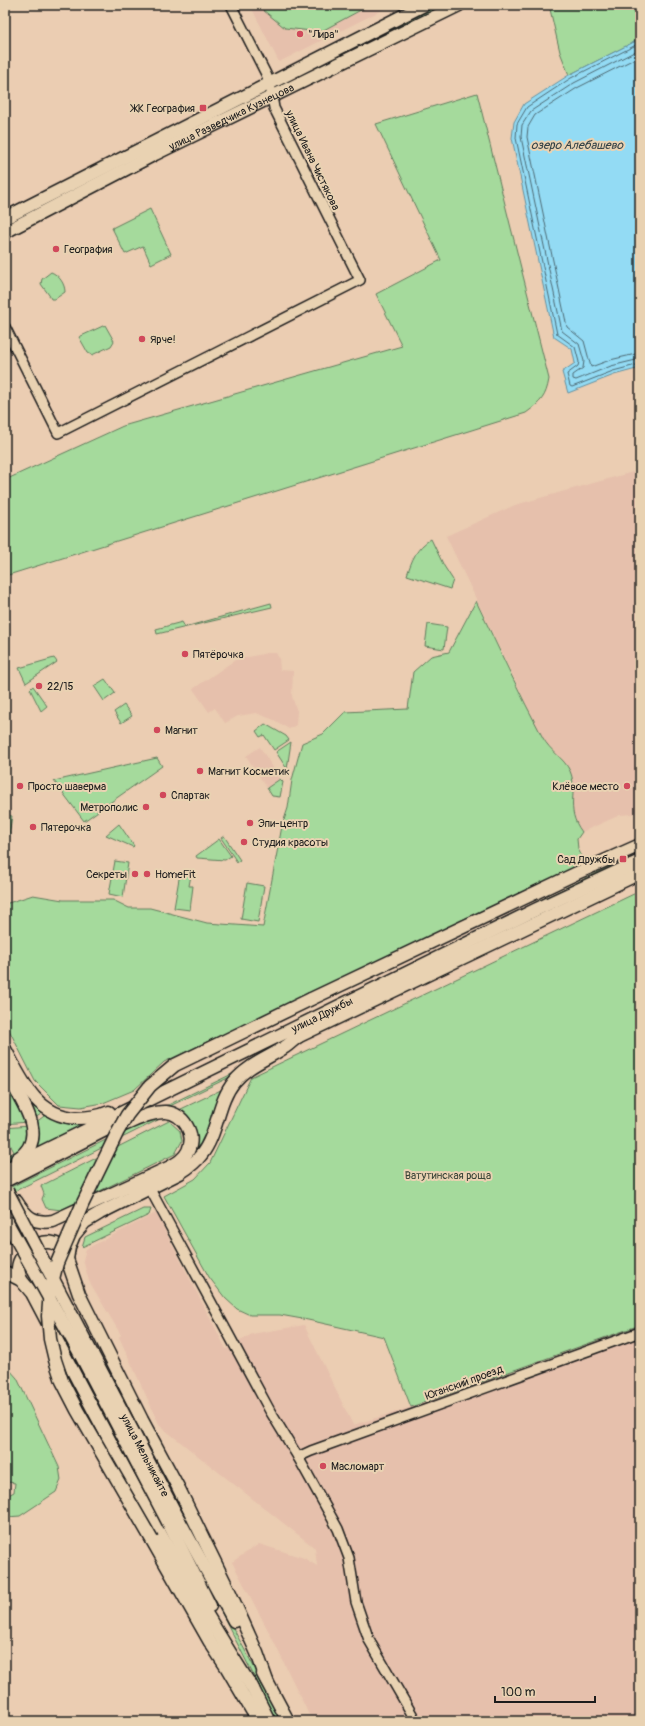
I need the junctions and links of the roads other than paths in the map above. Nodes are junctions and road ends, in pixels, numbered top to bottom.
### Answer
1 (231, 5) edge
2 (424, 5) edge
3 (459, 5) edge
4 (271, 90) junction
5 (5, 218) edge
6 (5, 232) edge
7 (5, 327) edge
8 (640, 845) edge
9 (640, 861) edge
10 (640, 873) edge
11 (299, 1036) junction
12 (5, 1049) edge
13 (5, 1072) edge
14 (159, 1095) junction
15 (98, 1134) junction
16 (5, 1166) edge
17 (5, 1170) edge
18 (6, 1187) edge
19 (150, 1189) junction
20 (5, 1219) edge
21 (67, 1259) junction
22 (5, 1272) edge
23 (22, 1280) junction
24 (640, 1332) edge
25 (298, 1457) junction
26 (175, 1523) junction
27 (267, 1681) junction
28 (253, 1689) junction
29 (258, 1721) edge
30 (269, 1721) edge
31 (288, 1721) edge
32 (416, 1721) edge

1 - 4 street, улица Ивана Чистякова
2 - 4 main road, улица Разведчика Кузнецова
3 - 4 main road, улица Разведчика Кузнецова
4 - 5 main road, улица Разведчика Кузнецова
4 - 6 main road, улица Разведчика Кузнецова
4 - 7 street, улица Ивана Чистякова
8 - 29 main road, bridge
9 - 14 main road, улица Дружбы
10 - 11 main road, улица Дружбы
11 - 15 main road, улица Дружбы
11 - 19 main road
12 - 14 main road
13 - 16 main road
14 - 17 main road, улица Дружбы
15 - 18 main road, улица Дружбы
15 - 18 main road, bridge
18 - 26 main road, улица Мельникайте, bridge
19 - 21 main road
19 - 25 street
20 - 26 main road, улица Мельникайте, bridge
21 - 23 main road
21 - 27 main road
22 - 23 main road
23 - 28 main road
24 - 25 street, Юганский проезд
25 - 32 street
26 - 27 main road, улица Мельникайте
26 - 28 main road, улица Мельникайте
27 - 31 main road, улица Мельникайте
28 - 30 main road, улица Мельникайте

